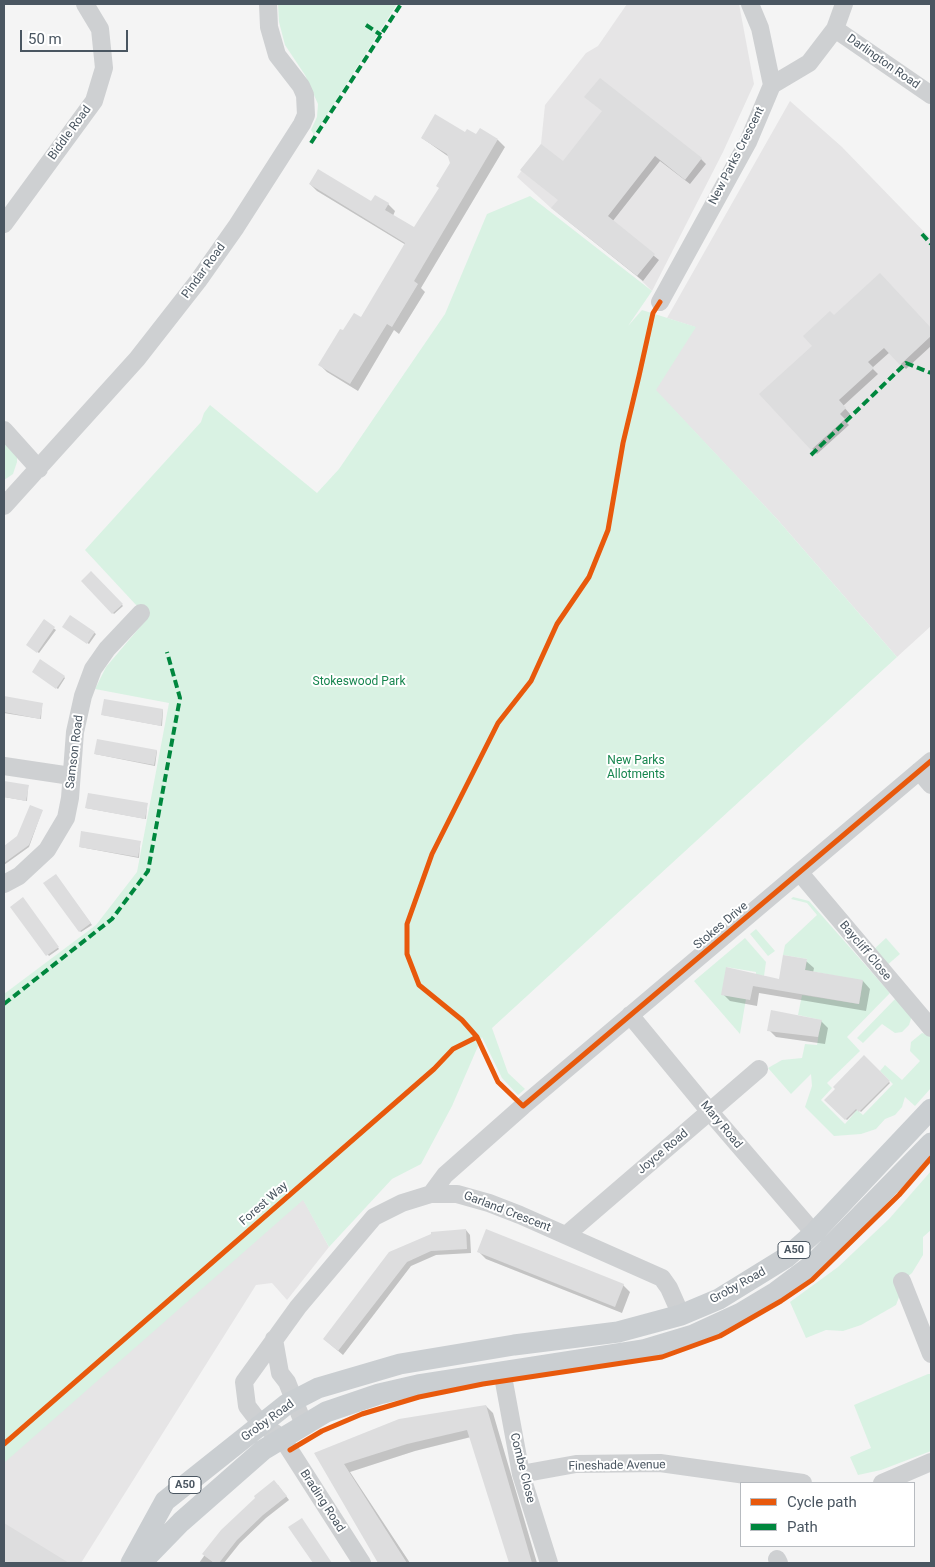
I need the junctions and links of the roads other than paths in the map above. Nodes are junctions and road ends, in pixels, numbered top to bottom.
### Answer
1 (85, 4) edge
2 (268, 4) edge
3 (750, 4) edge
4 (844, 4) edge
5 (835, 29) junction
6 (772, 85) junction
7 (931, 95) edge
8 (4, 224) edge
9 (660, 302) dead end
10 (4, 430) edge
11 (39, 469) junction
12 (4, 506) edge
13 (141, 613) dead end
14 (4, 766) edge
15 (925, 766) edge
16 (71, 776) junction
17 (931, 786) edge
18 (800, 873) junction
19 (4, 884) edge
20 (630, 1015) junction
21 (931, 1028) edge
22 (760, 1069) dead end
23 (931, 1109) edge
24 (710, 1112) junction
25 (931, 1143) edge
26 (431, 1194) junction
27 (814, 1233) junction
28 (566, 1235) junction
29 (902, 1281) dead end
30 (680, 1315) junction
31 (274, 1340) junction
32 (514, 1345) junction
33 (931, 1354) edge
34 (509, 1370) junction
35 (249, 1373) junction
36 (280, 1373) junction
37 (318, 1388) junction
38 (294, 1401) junction
39 (260, 1423) junction
40 (304, 1425) junction
41 (282, 1438) junction
42 (931, 1462) edge
43 (521, 1474) junction
44 (796, 1482) edge
45 (884, 1482) edge
46 (131, 1563) edge
47 (141, 1563) edge
48 (362, 1563) edge
49 (549, 1563) edge

1 - 8 street, Biddle Road
2 - 11 street, Pindar Road
3 - 6 street
4 - 5 street
5 - 6 street
5 - 7 street, Darlington Road
6 - 9 street, New Parks Crescent
10 - 11 street
11 - 12 street, Pindar Road
13 - 16 street, Samson Road
14 - 16 street
15 - 17 street
15 - 18 street, Stokes Drive
16 - 19 street, Samson Road
18 - 20 street, Stokes Drive
18 - 21 street, Baycliff Close
20 - 24 street, Mary Road
20 - 26 street, Stokes Drive
22 - 24 street, Joyce Road
23 - 27 main road, Groby Road / A50
24 - 27 street, Mary Road
24 - 28 street, Joyce Road
25 - 34 main road, Groby Road / A50
26 - 28 street, Garland Crescent
26 - 31 street, Garland Crescent
27 - 30 main road, Groby Road / A50
28 - 30 street, Garland Crescent
29 - 33 street
30 - 32 main road, Groby Road / A50
31 - 35 street, Garland Crescent
31 - 36 street
32 - 34 main road
32 - 37 main road, Groby Road / A50
34 - 40 main road, Groby Road / A50
34 - 43 street, Combe Close
35 - 36 street
35 - 39 street, Garland Crescent
36 - 37 street
36 - 38 street
37 - 38 main road, Groby Road / A50
38 - 39 main road, Groby Road / A50
38 - 40 street
39 - 41 street, Garland Crescent
39 - 46 main road, Groby Road / A50
40 - 41 main road, Groby Road / A50
41 - 47 main road, Groby Road / A50
41 - 48 street, Brading Road
42 - 45 street
43 - 44 street, Fineshade Avenue
43 - 49 street, Combe Close

